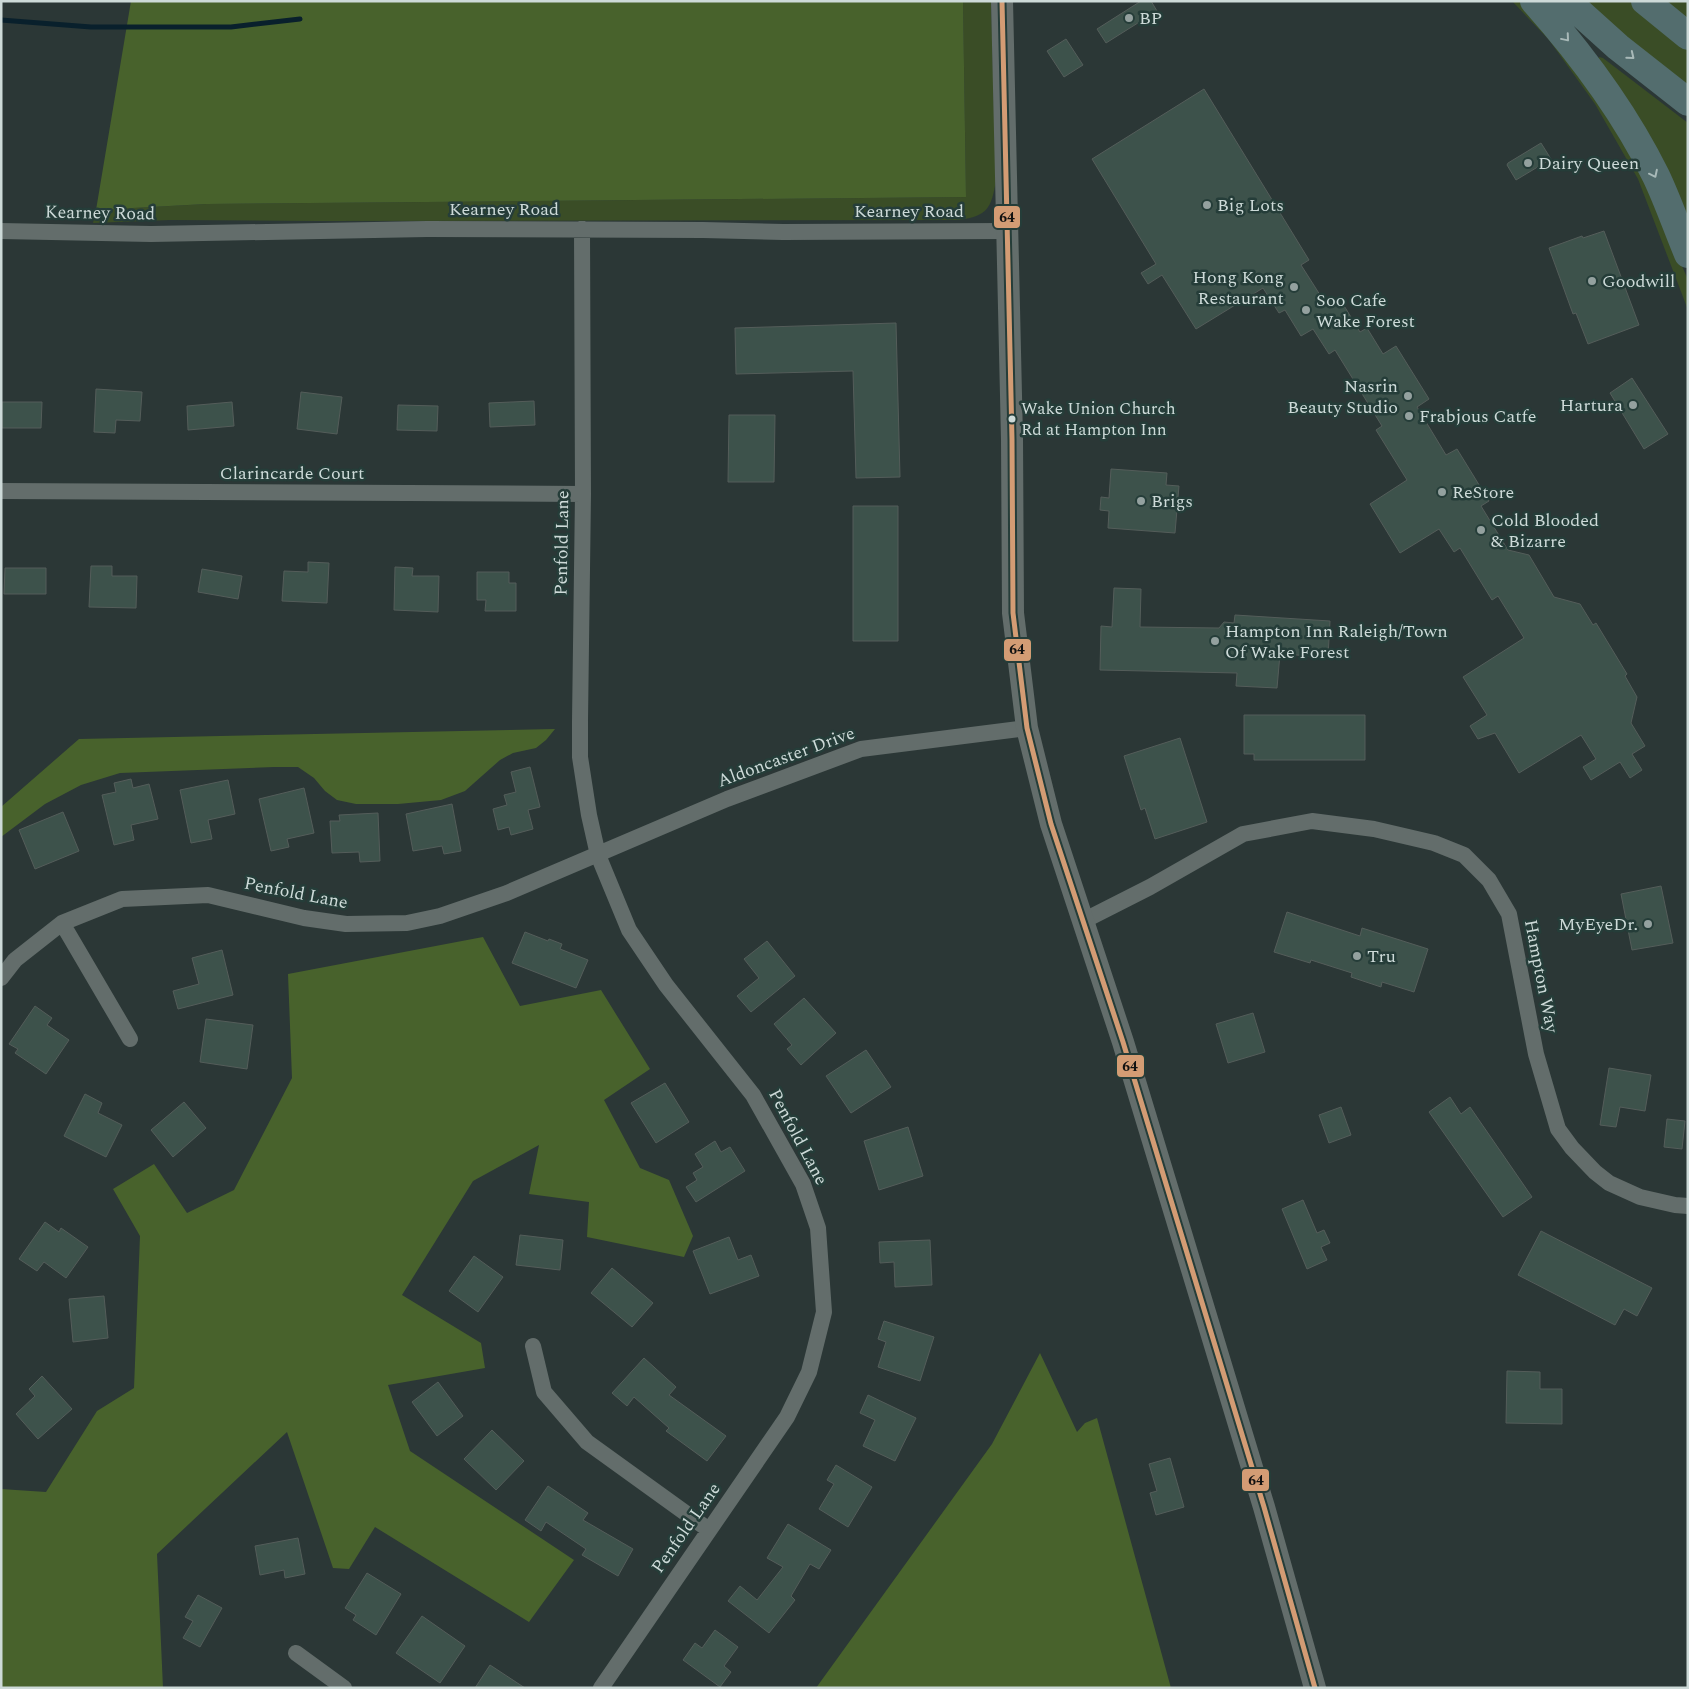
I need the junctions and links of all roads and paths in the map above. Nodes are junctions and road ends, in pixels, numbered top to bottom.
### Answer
1 (1002, 1) edge
2 (1534, 1) edge
3 (1568, 1) edge
4 (1645, 1) edge
5 (1688, 36) edge
6 (1688, 102) edge
7 (582, 229) junction
8 (1, 231) edge
9 (1007, 231) junction
10 (1688, 254) edge
11 (1, 491) edge
12 (583, 494) junction
13 (1027, 728) junction
14 (598, 855) junction
15 (1082, 921) junction
16 (62, 923) junction
17 (1, 978) edge
18 (130, 1039) dead end
19 (1688, 1206) edge
20 (533, 1346) dead end
21 (709, 1530) junction
22 (296, 1653) dead end
23 (344, 1688) edge
24 (601, 1688) edge
25 (1315, 1688) edge

1 - 9 street
2 -> 10 highway
3 -> 6 highway
4 - 5 highway
7 - 8 street, Kearney Road
7 - 9 street, Kearney Road
7 - 12 street, Penfold Lane
9 - 13 street
11 - 12 street, Clarincarde Court
12 - 14 street, Penfold Lane
13 - 14 street, Aldoncaster Drive
13 - 15 street
14 - 16 street, Penfold Lane
14 - 21 street, Penfold Lane
15 - 19 street, Hampton Way
15 - 25 street
16 - 17 street, Penfold Lane
16 - 18 street
20 - 21 street
21 - 24 street, Penfold Lane
22 - 23 street

